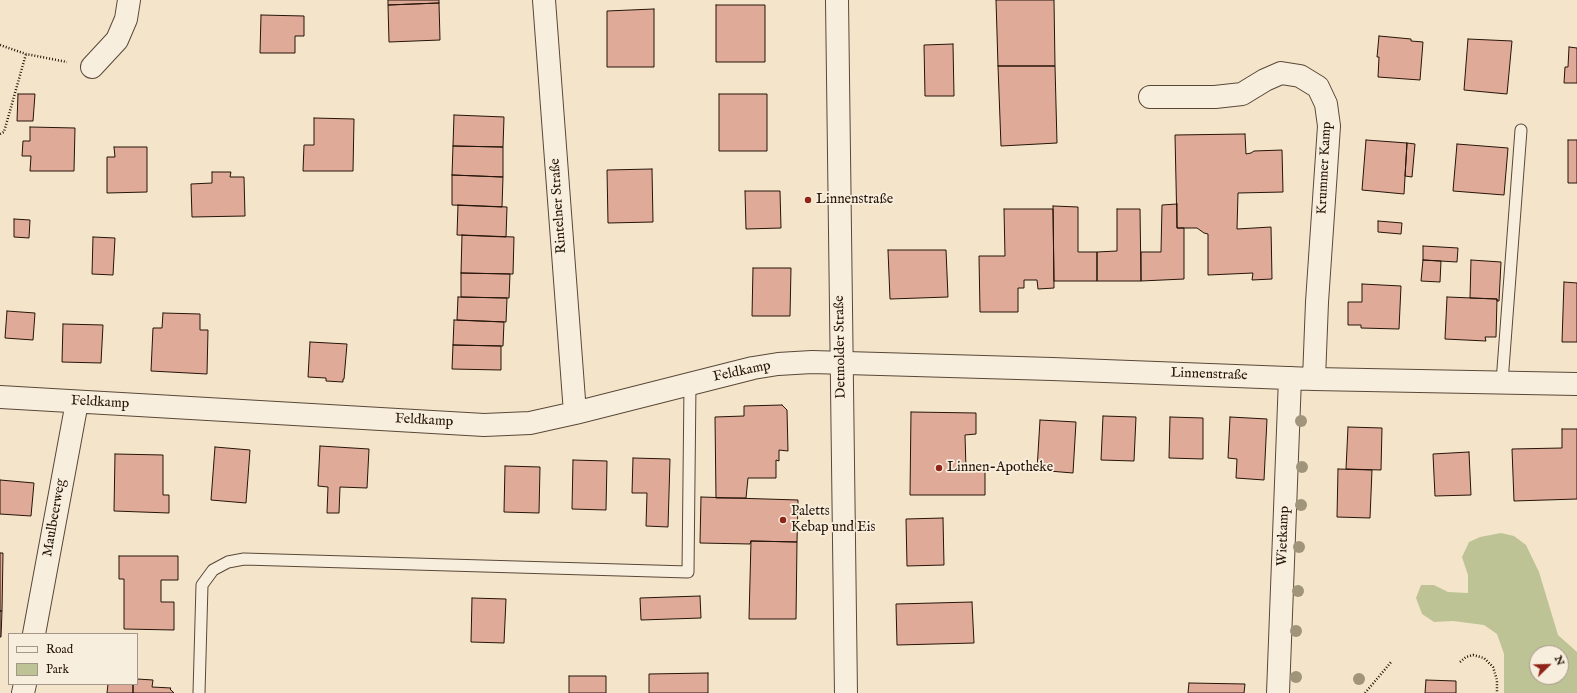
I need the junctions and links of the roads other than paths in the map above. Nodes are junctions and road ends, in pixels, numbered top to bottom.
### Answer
1 (129, 0) edge
2 (544, 0) edge
3 (837, 0) edge
4 (92, 67) dead end
5 (1150, 97) dead end
6 (1521, 130) dead end
7 (841, 362) junction
8 (1290, 378) junction
9 (1314, 379) junction
10 (1502, 382) junction
11 (690, 384) junction
12 (1577, 384) edge
13 (0, 397) edge
14 (77, 402) junction
15 (575, 413) junction
16 (34, 633) edge
17 (199, 693) edge
18 (846, 693) edge
19 (1278, 693) edge

1 - 4 street
2 - 15 street, Rintelner Straße
3 - 7 street, Detmolder Straße
5 - 9 street, Krummer Kamp
6 - 10 lane
7 - 8 street, Linnenstraße
7 - 11 street, Feldkamp
7 - 18 street, Detmolder Straße
8 - 9 street, Linnenstraße
8 - 19 street, Wietkamp
9 - 10 street, Linnenstraße
10 - 12 street, Linnenstraße
11 - 15 street, Feldkamp
11 - 17 lane
13 - 14 street, Feldkamp
14 - 15 street, Feldkamp
14 - 16 street, Maulbeerweg

